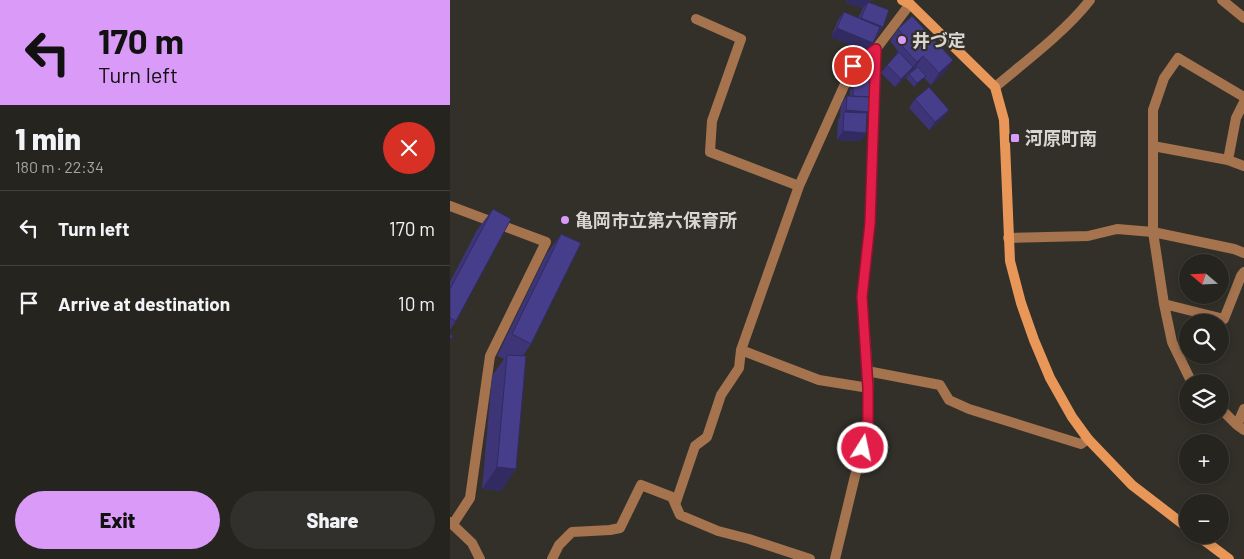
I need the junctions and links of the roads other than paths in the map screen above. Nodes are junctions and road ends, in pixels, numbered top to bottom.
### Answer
1 (1090, 0) edge
2 (1222, 0) edge
3 (909, 1) edge
4 (1244, 18) edge
5 (696, 20) dead end
6 (876, 49) junction
7 (995, 87) junction
8 (1244, 97) edge
9 (1244, 102) edge
10 (1153, 146) junction
11 (1228, 160) junction
12 (1244, 166) edge
13 (799, 186) junction
14 (450, 206) edge
15 (1152, 232) junction
16 (1008, 238) junction
17 (1244, 253) edge
18 (1244, 272) edge
19 (1164, 304) junction
20 (741, 350) junction
21 (867, 371) junction
22 (1188, 374) edge
23 (868, 388) junction
24 (1244, 408) edge
25 (1229, 416) edge
26 (1241, 427) edge
27 (1088, 439) junction
28 (676, 502) junction
29 (1179, 521) edge
30 (451, 523) edge
31 (1208, 544) edge
32 (1225, 558) edge
33 (480, 559) edge
34 (552, 559) edge
35 (810, 559) edge
36 (835, 559) edge

1 - 7 street
2 - 4 street
3 - 6 street
3 - 7 street
5 - 13 street
6 - 13 street
6 - 21 street
7 - 16 street
8 - 10 street
9 - 11 street
10 - 11 street
10 - 15 street
11 - 12 street
13 - 20 street
14 - 30 street
15 - 16 street
15 - 17 street
15 - 19 street
16 - 27 street
18 - 19 street
19 - 22 street
20 - 23 street
20 - 28 street
21 - 23 street
21 - 27 street
23 - 36 street
24 - 26 street
25 - 26 street
27 - 29 street
28 - 34 street
28 - 35 street
30 - 33 street
31 - 32 street

